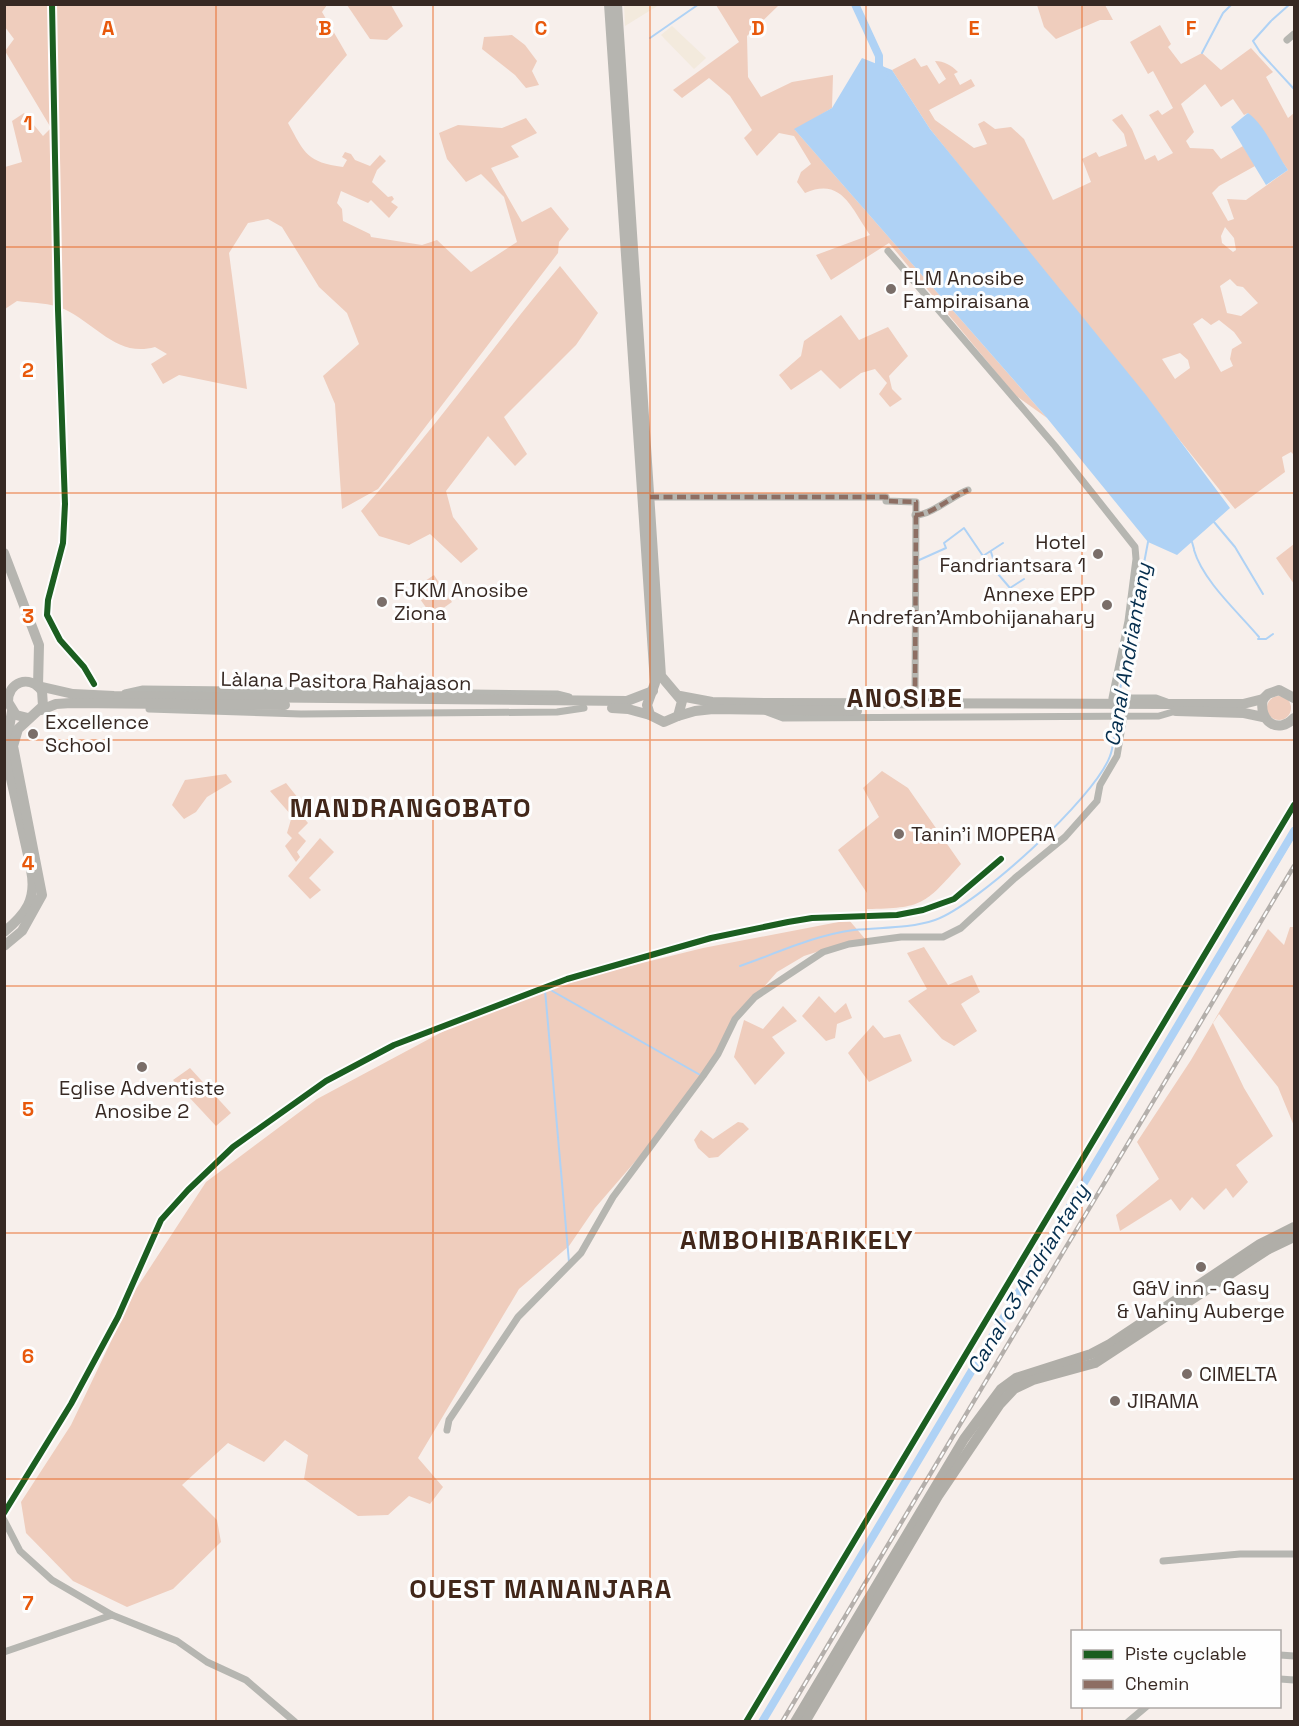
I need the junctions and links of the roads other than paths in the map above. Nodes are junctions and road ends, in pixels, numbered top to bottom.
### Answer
1 (52, 4) edge
2 (609, 4) edge
3 (617, 4) edge
4 (1294, 34) edge
5 (1287, 40) dead end
6 (888, 250) dead end
7 (968, 490) dead end
8 (650, 497) junction
9 (915, 515) junction
10 (4, 553) edge
11 (38, 668) junction
12 (94, 684) dead end
13 (38, 686) junction
14 (668, 687) junction
15 (7, 690) edge
16 (652, 691) junction
17 (59, 692) junction
18 (680, 696) junction
19 (1294, 698) edge
20 (1263, 699) junction
21 (115, 700) junction
22 (915, 700) dead end
23 (584, 704) junction
24 (1115, 708) junction
25 (1175, 708) junction
26 (9, 709) edge
27 (41, 710) junction
28 (650, 715) junction
29 (678, 716) junction
30 (1263, 717) junction
31 (28, 718) junction
32 (1294, 718) edge
33 (6, 726) edge
34 (1294, 805) edge
35 (1001, 859) dead end
36 (4, 932) edge
37 (4, 946) edge
38 (1294, 1227) edge
39 (1294, 1237) edge
40 (447, 1430) dead end
41 (4, 1513) edge
42 (4, 1520) edge
43 (1294, 1554) edge
44 (1163, 1561) dead end
45 (112, 1615) junction
46 (4, 1652) edge
47 (1146, 1708) edge
48 (295, 1722) edge
49 (746, 1722) edge
50 (795, 1722) edge
51 (805, 1722) edge
52 (1128, 1722) edge

1 - 12 street
2 - 16 main road
3 - 8 main road
4 - 5 street
6 - 24 street
7 - 9 street
8 - 9 street
8 - 14 main road
9 - 22 street
10 - 11 main road
11 - 13 main road
11 - 17 main road
13 - 15 main road
13 - 17 main road, Làlana Pasitora Rahajason
13 - 27 main road
14 - 16 main road
14 - 18 main road
15 - 26 main road
16 - 23 main road, Làlana Pasitora Rahajason
16 - 28 main road
17 - 21 main road, Làlana Pasitora Rahajason
18 - 24 main road
18 - 29 main road
19 - 20 main road
20 - 25 main road
20 - 30 main road
21 - 23 main road, Làlana Pasitora Rahajason
21 - 27 main road, Làlana Pasitora Rahajason
23 - 28 main road, Làlana Pasitora Rahajason
24 - 25 main road
24 - 29 main road
24 - 40 street
25 - 30 main road
26 - 31 main road
26 - 33 main road
27 - 31 main road
28 - 29 main road
30 - 32 main road
31 - 37 main road
33 - 36 main road
34 - 49 street
35 - 41 street
38 - 50 main road
39 - 51 main road
42 - 45 street
43 - 44 street
45 - 46 street
45 - 48 street
47 - 52 street

